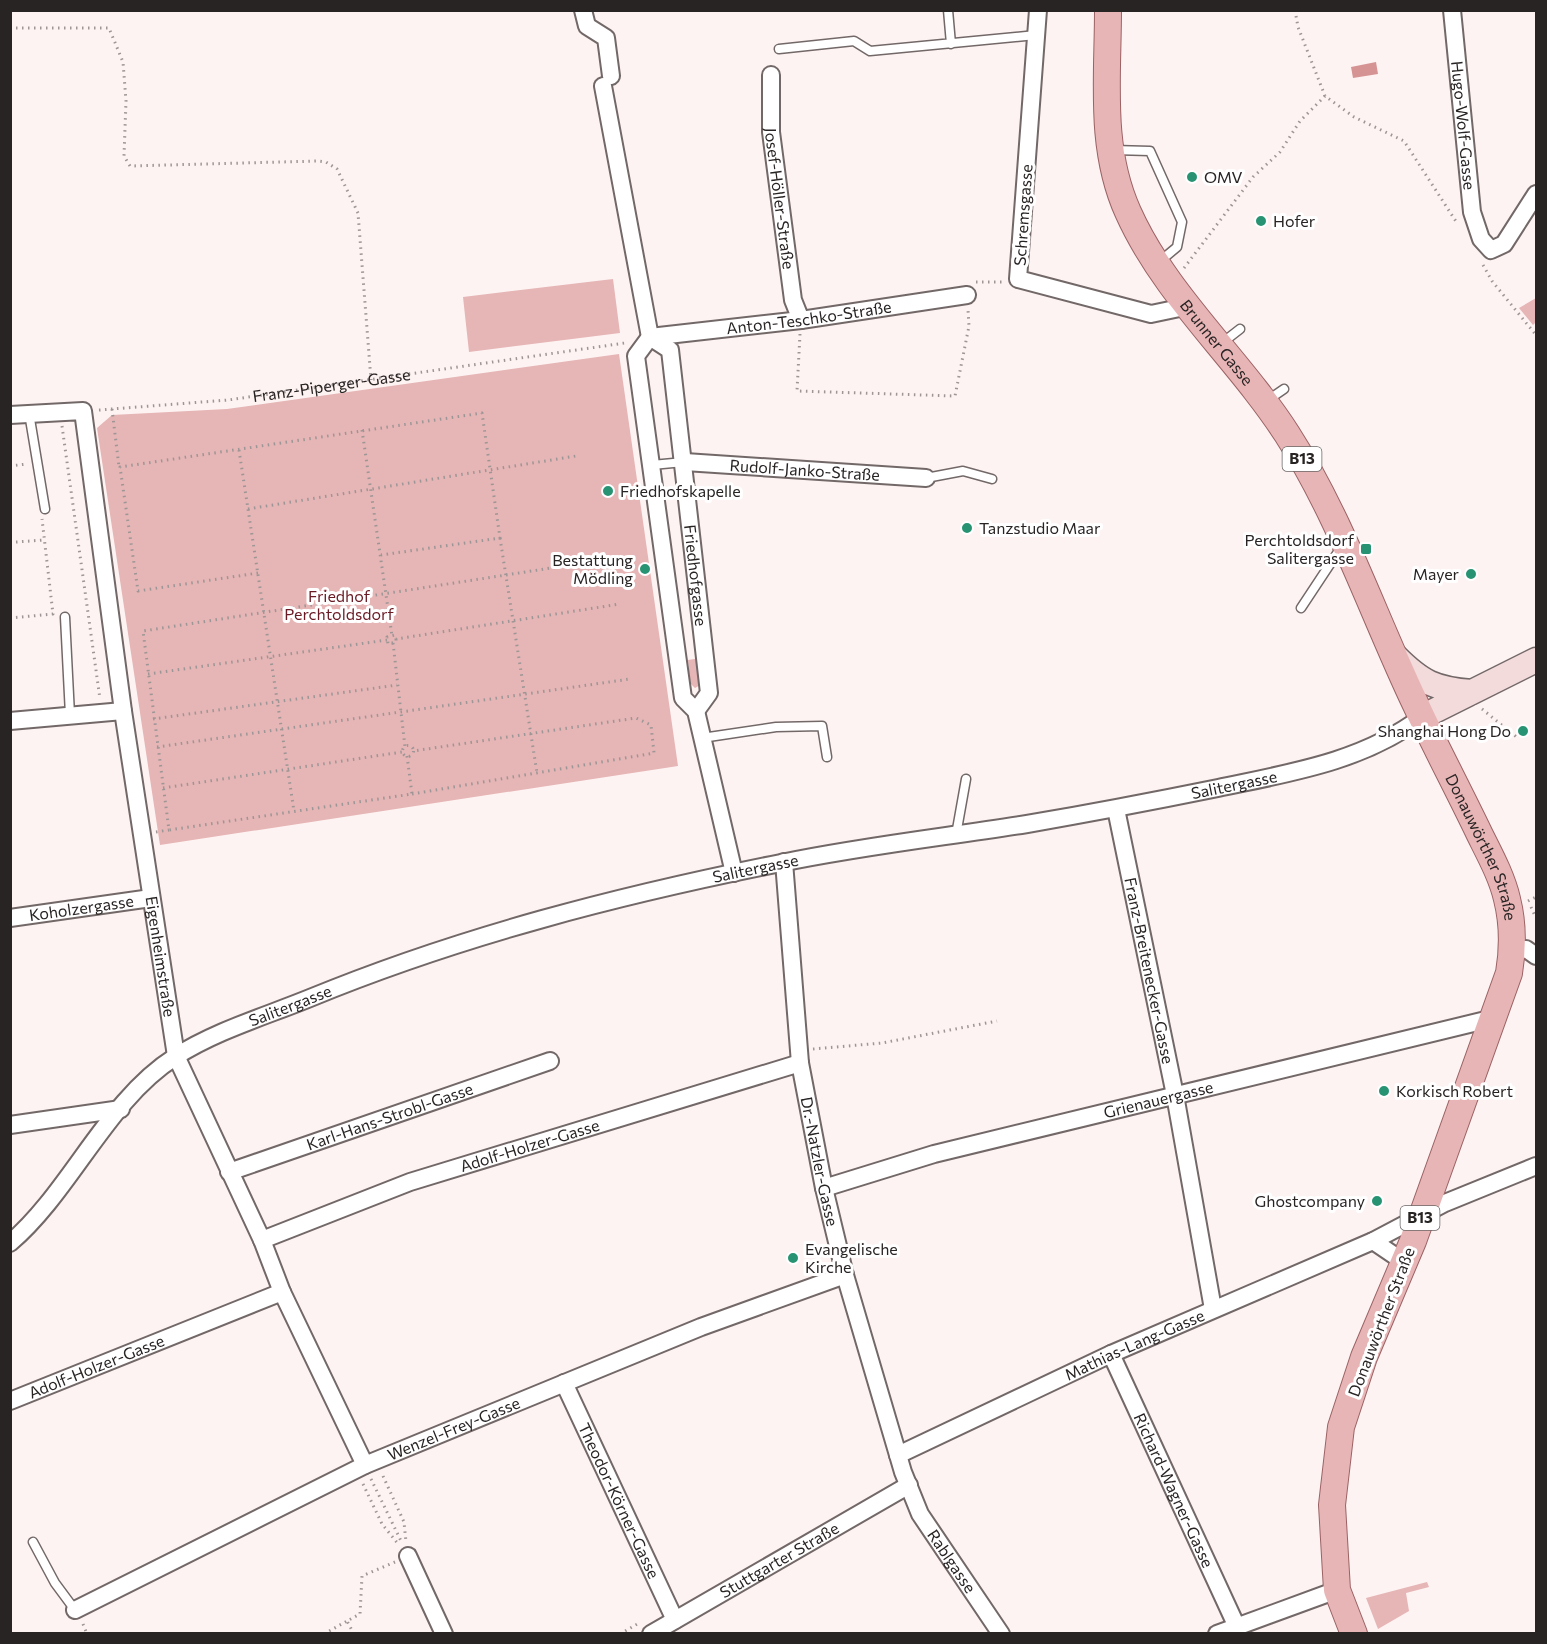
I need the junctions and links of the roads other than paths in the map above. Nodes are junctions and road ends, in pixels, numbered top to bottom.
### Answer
1 (583, 10) edge
2 (948, 10) edge
3 (1038, 10) edge
4 (1108, 10) edge
5 (1452, 10) edge
6 (1036, 35) junction
7 (951, 44) junction
8 (779, 49) dead end
9 (771, 75) dead end
10 (1110, 150) junction
11 (1536, 194) edge
12 (1165, 274) junction
13 (967, 295) road end
14 (1189, 306) junction
15 (801, 320) junction
16 (1240, 329) dead end
17 (650, 337) junction
18 (1220, 345) junction
19 (28, 413) junction
20 (10, 415) edge
21 (685, 462) junction
22 (652, 465) junction
23 (926, 478) joint
24 (992, 478) dead end
25 (45, 509) road end
26 (1344, 542) junction
27 (1301, 608) dead end
28 (65, 617) dead end
29 (1395, 657) junction
30 (1536, 660) edge
31 (1472, 692) junction
32 (123, 711) junction
33 (696, 711) junction
34 (70, 715) junction
35 (1422, 717) junction
36 (10, 721) edge
37 (702, 738) junction
38 (827, 758) dead end
39 (966, 779) dead end
40 (1116, 809) junction
41 (956, 835) junction
42 (784, 862) junction
43 (734, 873) junction
44 (151, 898) junction
45 (10, 918) edge
46 (1525, 952) edge
47 (1494, 1018) junction
48 (176, 1056) junction
49 (800, 1056) junction
50 (550, 1061) dead end
51 (1174, 1095) junction
52 (121, 1109) junction
53 (10, 1125) edge
54 (1536, 1166) edge
55 (229, 1172) junction
56 (824, 1188) junction
57 (1420, 1217) junction
58 (262, 1240) junction
59 (1373, 1241) junction
60 (10, 1243) edge
61 (1404, 1262) junction
62 (845, 1275) junction
63 (282, 1292) junction
64 (1213, 1309) junction
65 (1112, 1354) junction
66 (564, 1383) junction
67 (10, 1401) edge
68 (898, 1455) junction
69 (366, 1466) junction
70 (909, 1485) junction
71 (33, 1542) dead end
72 (408, 1556) road end
73 (1337, 1590) junction
74 (75, 1610) joint
75 (675, 1620) junction
76 (1237, 1627) junction
77 (444, 1634) edge
78 (651, 1634) edge
79 (1001, 1634) edge
80 (1217, 1634) edge
81 (1354, 1634) edge

1 - 17 street
2 - 7 lane
3 - 6 street, Schremsgasse
4 - 10 main road, Brunner Gasse / B13
5 - 11 street, Hugo-Wolf-Gasse
6 - 7 lane
6 - 14 street, Schremsgasse
7 - 8 lane
9 - 15 street, Josef-Höller-Straße
10 - 12 main road, Brunner Gasse / B13
10 - 12 lane
12 - 14 main road, Brunner Gasse / B13
13 - 15 street, Anton-Teschko-Straße
14 - 18 main road, Brunner Gasse / B13
15 - 17 street, Anton-Teschko-Straße
16 - 18 lane
17 - 21 street, Friedhofgasse
17 - 22 street, Friedhofgasse
18 - 26 main road, Brunner Gasse / B13
19 - 20 street
19 - 25 lane
19 - 32 street, Eigenheimstraße
21 - 22 lane
21 - 23 street, Rudolf-Janko-Straße
21 - 33 street, Friedhofgasse
22 - 33 street, Friedhofgasse
23 - 24 lane
26 - 27 lane
26 - 29 main road, Brunner Gasse / B13
28 - 34 lane
29 - 31 main road, Brunner Gasse
29 - 35 main road, Brunner Gasse / B13
30 - 31 main road
31 - 35 main road
32 - 34 street
32 - 44 street, Eigenheimstraße
33 - 37 street, Friedhofgasse
34 - 36 street
35 - 40 street, Salitergasse
35 - 46 main road, Donauwörther Straße / B13
37 - 38 lane
37 - 43 street, Friedhofgasse
39 - 41 lane
40 - 41 street, Salitergasse
40 - 51 street, Franz-Breitenecker-Gasse
41 - 42 street, Salitergasse
42 - 43 street, Salitergasse
42 - 49 street, Dr.-Natzler-Gasse
43 - 48 street, Salitergasse
44 - 45 street, Koholzergasse
44 - 48 street, Eigenheimstraße
46 - 47 main road, Donauwörther Straße / B13
47 - 51 street, Grienauergasse
47 - 57 main road, Donauwörther Straße / B13
48 - 52 street, Salitergasse
48 - 55 street, Eigenheimstraße
49 - 56 street, Dr.-Natzler-Gasse
49 - 58 street, Adolf-Holzer-Gasse
50 - 55 street, Karl-Hans-Strobl-Gasse
51 - 56 street, Grienauergasse
51 - 64 street, Franz-Breitenecker-Gasse
52 - 53 street
52 - 60 street, Salitergasse
54 - 57 street, Mathias-Lang-Gasse
55 - 58 street, Eigenheimstraße
56 - 62 street, Dr.-Natzler-Gasse
57 - 59 street, Mathias-Lang-Gasse
57 - 61 main road, Donauwörther Straße / B13
58 - 63 street, Eigenheimstraße
59 - 61 street
59 - 64 street, Mathias-Lang-Gasse
61 - 73 main road, Donauwörther Straße / B13
62 - 66 street, Wenzel-Frey-Gasse
62 - 68 street, Dr.-Natzler-Gasse
63 - 67 street, Adolf-Holzer-Gasse
63 - 69 street, Eigenheimstraße
64 - 65 street, Mathias-Lang-Gasse
65 - 68 street, Mathias-Lang-Gasse
65 - 76 street, Richard-Wagner-Gasse
66 - 69 street, Wenzel-Frey-Gasse
66 - 75 street, Theodor-Körner-Gasse
68 - 70 street, Dr.-Natzler-Gasse
69 - 74 street, Wenzel-Frey-Gasse
70 - 75 street, Stuttgarter Straße
70 - 79 street, Rablgasse
71 - 74 lane
72 - 77 street
73 - 76 street
73 - 81 main road, Donauwörther Straße / B13
75 - 78 street, Stuttgarter Straße
76 - 80 street

